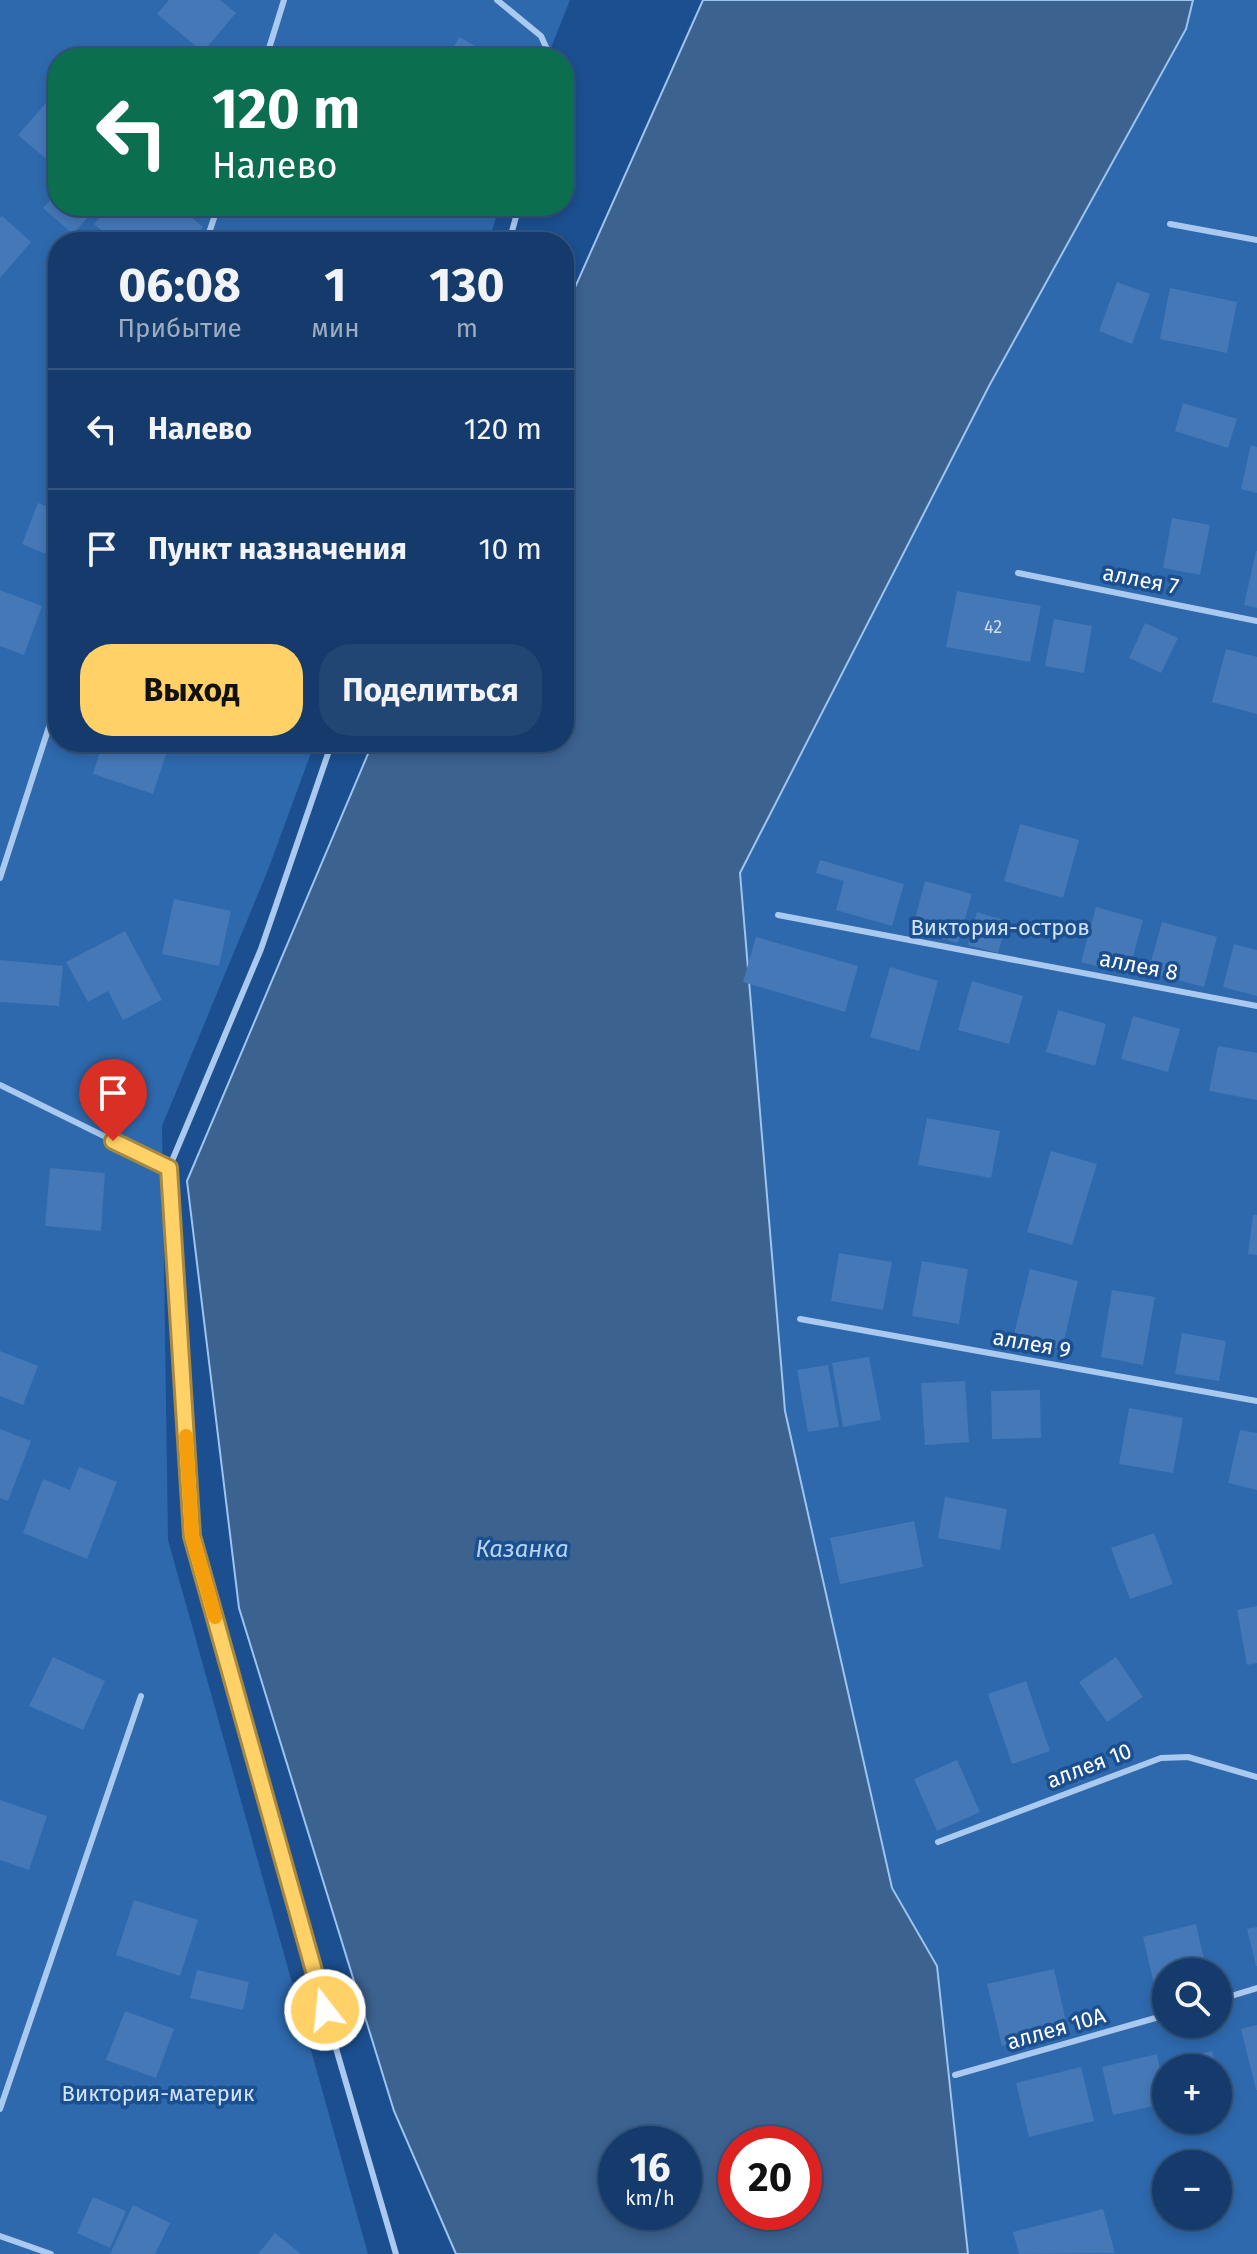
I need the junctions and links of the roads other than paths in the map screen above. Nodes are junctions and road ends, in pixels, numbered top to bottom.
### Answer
1 (284, 0) edge
2 (497, 0) edge
3 (269, 48) edge
4 (546, 48) edge
5 (1170, 224) dead end
6 (1257, 240) edge
7 (1018, 573) dead end
8 (1257, 621) edge
9 (48, 730) edge
10 (329, 752) edge
11 (0, 878) edge
12 (778, 915) dead end
13 (1257, 1006) edge
14 (0, 1085) edge
15 (169, 1168) junction
16 (800, 1319) dead end
17 (1257, 1401) edge
18 (141, 1696) dead end
19 (1257, 1777) edge
20 (938, 1842) dead end
21 (1257, 1988) edge
22 (1232, 1996) edge
23 (1152, 2019) edge
24 (955, 2075) dead end
25 (0, 2109) edge
26 (0, 2236) edge
27 (51, 2254) edge
28 (396, 2254) edge

1 - 3 lane
2 - 4 lane
5 - 6 lane
7 - 8 lane, аллея 7
9 - 11 lane
10 - 15 lane
12 - 13 lane, аллея 8
14 - 15 lane
15 - 28 lane
16 - 17 lane, аллея 9
18 - 25 lane
19 - 20 lane, аллея 10
21 - 22 lane
23 - 24 lane, аллея 10А
26 - 27 lane

